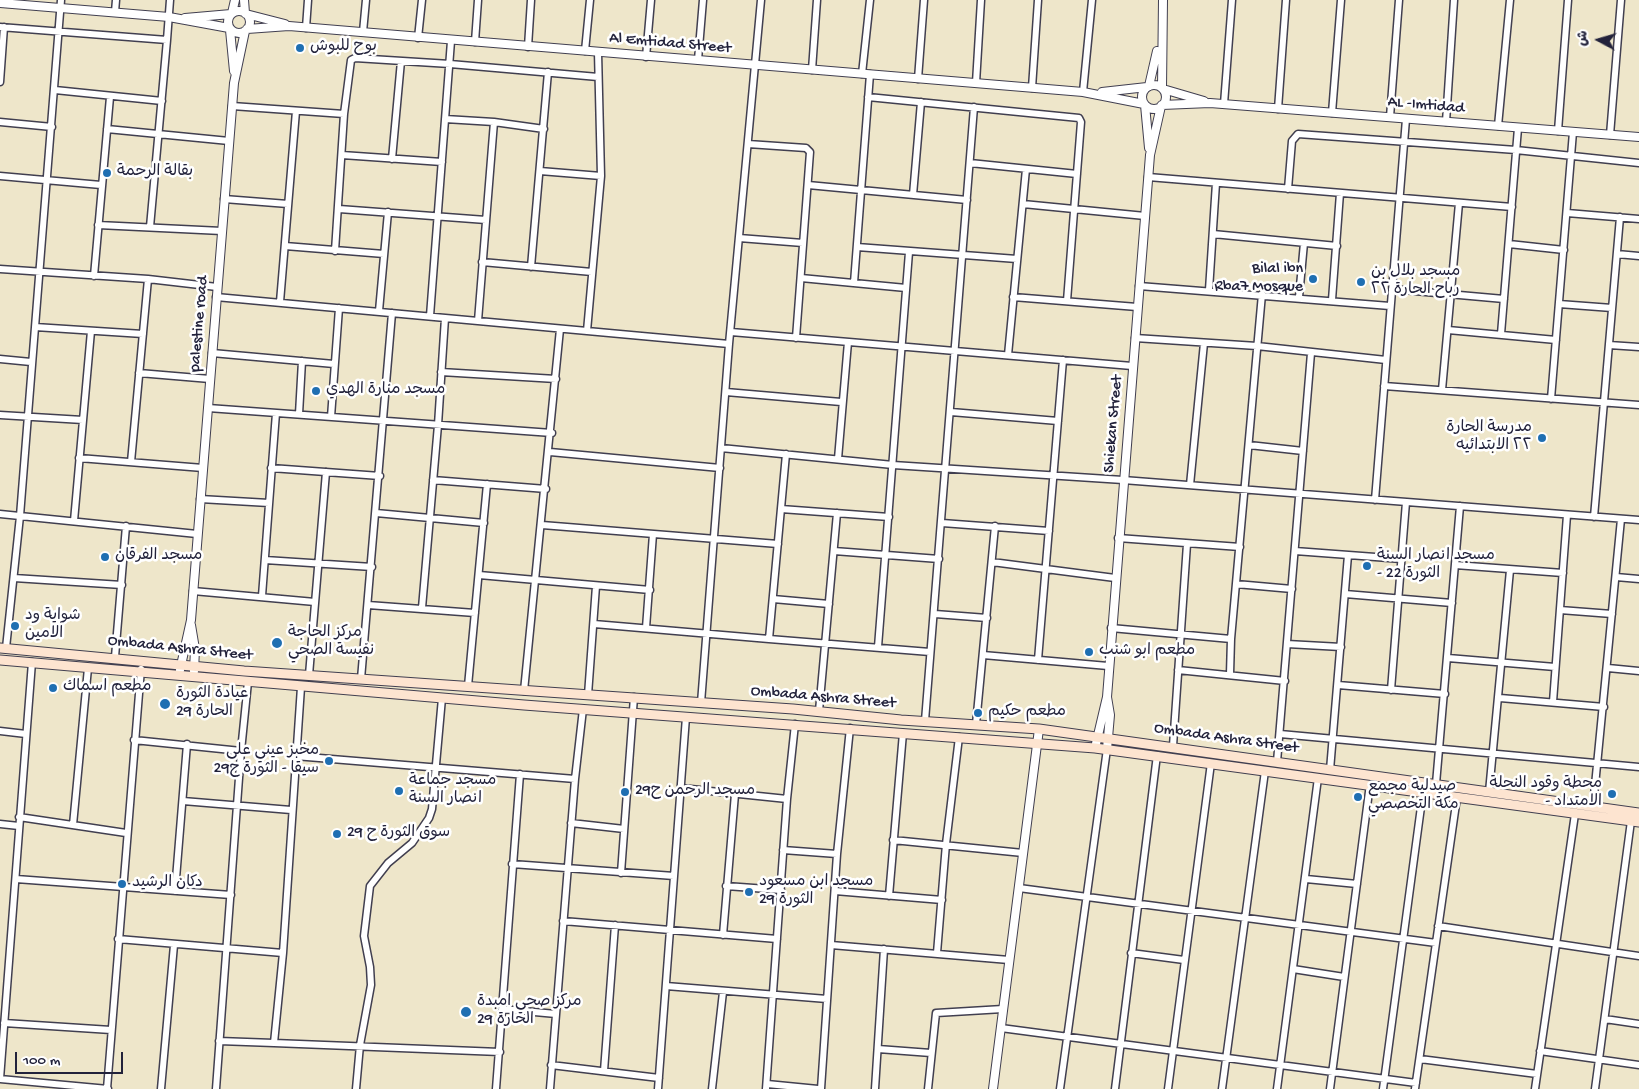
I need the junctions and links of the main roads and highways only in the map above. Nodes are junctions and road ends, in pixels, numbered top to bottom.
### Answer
1 (3, 648) edge
2 (0, 660) edge
3 (834, 713) junction
4 (833, 727) junction
5 (1534, 804) junction
6 (1639, 813) edge
7 (1635, 822) edge

1 - 3 main road, Ombada Ashra Street
2 - 4 main road, Ombada Ashra Street
3 - 4 main road
3 - 5 main road, Ombada Ashra Street
4 - 5 main road, Ombada Ashra Street
5 - 6 main road, Ombada Ashra Street
5 - 7 main road, Ombada Ashra Street

